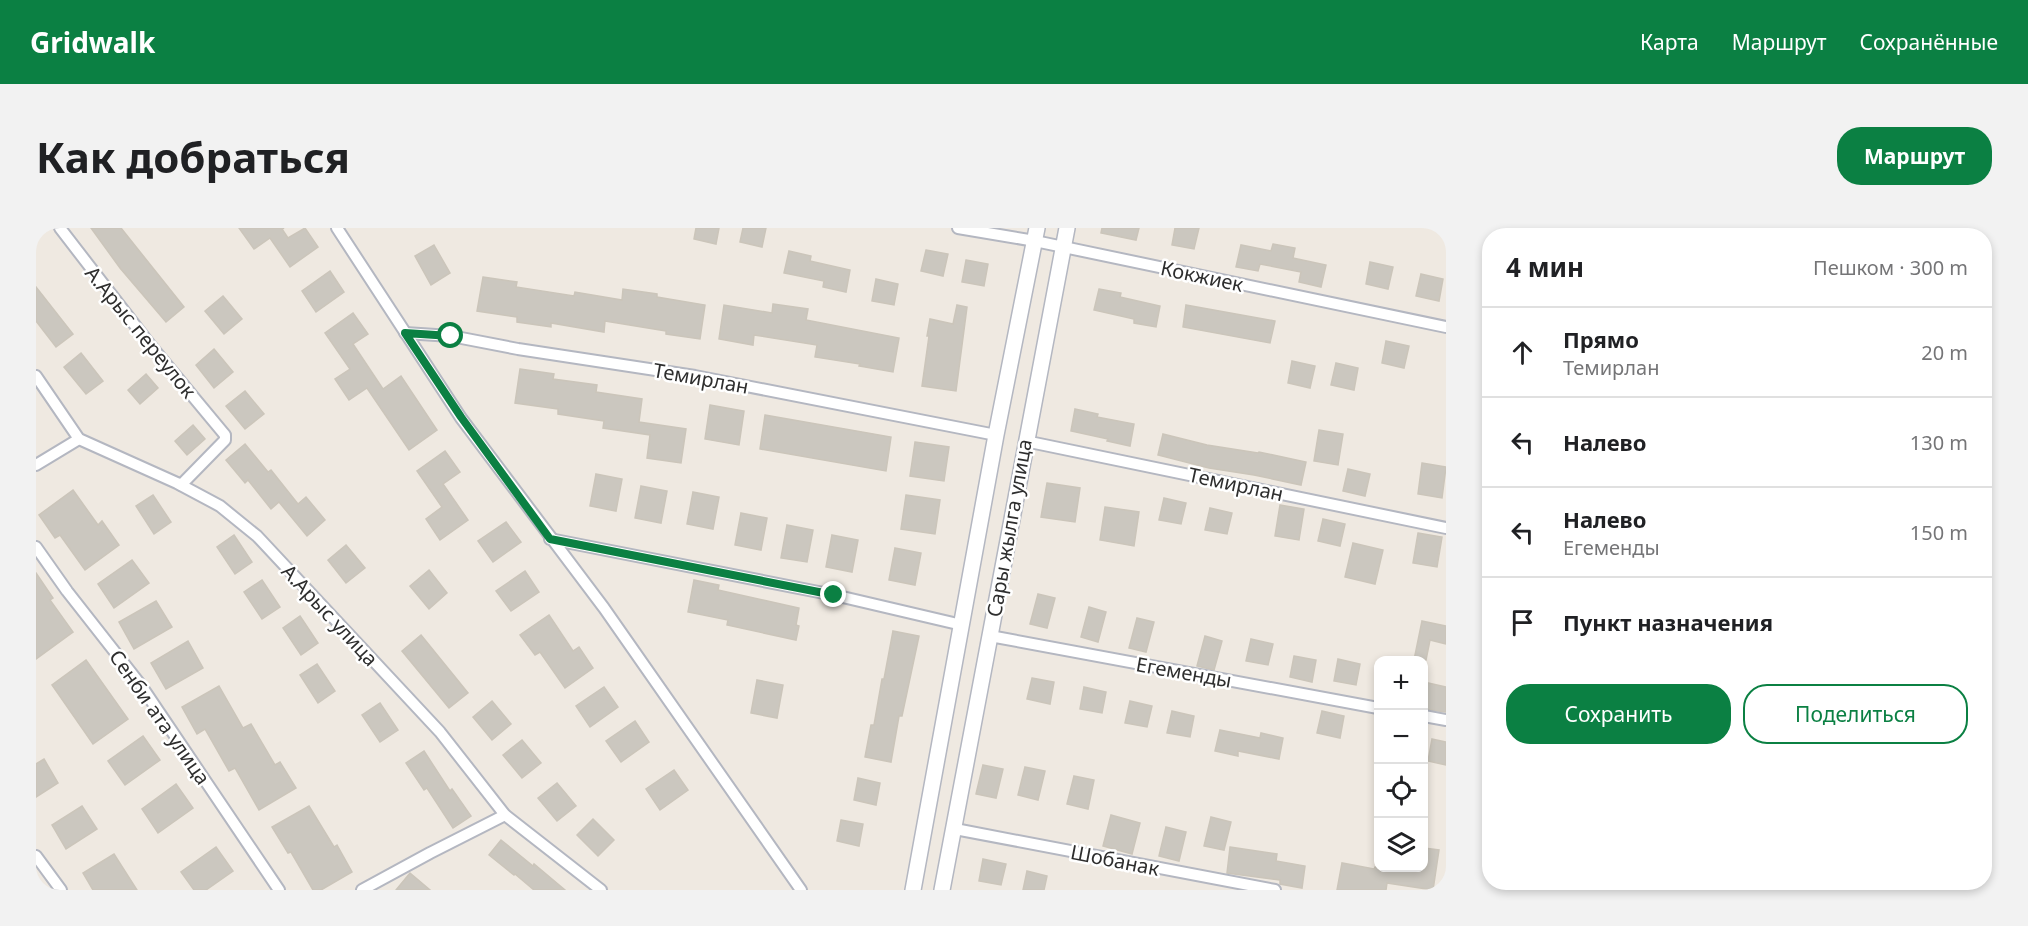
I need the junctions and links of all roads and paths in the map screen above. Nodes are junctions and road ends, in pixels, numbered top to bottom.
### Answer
1 (60, 228) edge
2 (337, 228) edge
3 (958, 228) edge
4 (1067, 228) edge
5 (1036, 235) edge
6 (1063, 248) junction
7 (1446, 327) edge
8 (405, 333) junction
9 (36, 376) edge
10 (996, 435) junction
11 (79, 439) junction
12 (1025, 441) junction
13 (36, 465) edge
14 (181, 485) junction
15 (1446, 528) edge
16 (550, 539) junction
17 (36, 547) edge
18 (962, 625) junction
19 (990, 636) junction
20 (1374, 707) edge
21 (1428, 717) edge
22 (1446, 720) edge
23 (505, 815) junction
24 (955, 829) junction
25 (36, 856) edge
26 (61, 890) edge
27 (279, 890) edge
28 (362, 890) edge
29 (601, 890) edge
30 (801, 890) edge
31 (913, 890) edge
32 (942, 890) edge
33 (1275, 890) edge

1 - 14 street, А.Арыс переулок
2 - 8 street
3 - 5 street, Кокжиек
4 - 6 street, Сары жылга улица
5 - 6 street, Кокжиек
5 - 10 street, Сары жылга улица
6 - 7 street, Кокжиек
6 - 12 street, Сары жылга улица
8 - 10 street, Темирлан
8 - 16 street
9 - 11 street
10 - 18 street, Сары жылга улица
11 - 13 street
11 - 14 street, А.Арыс улица
12 - 15 street, Темирлан
12 - 19 street, Сары жылга улица
14 - 23 street, А.Арыс улица
16 - 18 street
16 - 30 street
17 - 27 street, Сенби ата улица
18 - 31 street, Сары жылга улица
19 - 20 street, Егеменды
19 - 24 street, Сары жылга улица
21 - 22 street
23 - 28 street
23 - 29 street, А.Арыс улица
24 - 32 street, Сары жылга улица
24 - 33 street, Шобанак
25 - 26 street

